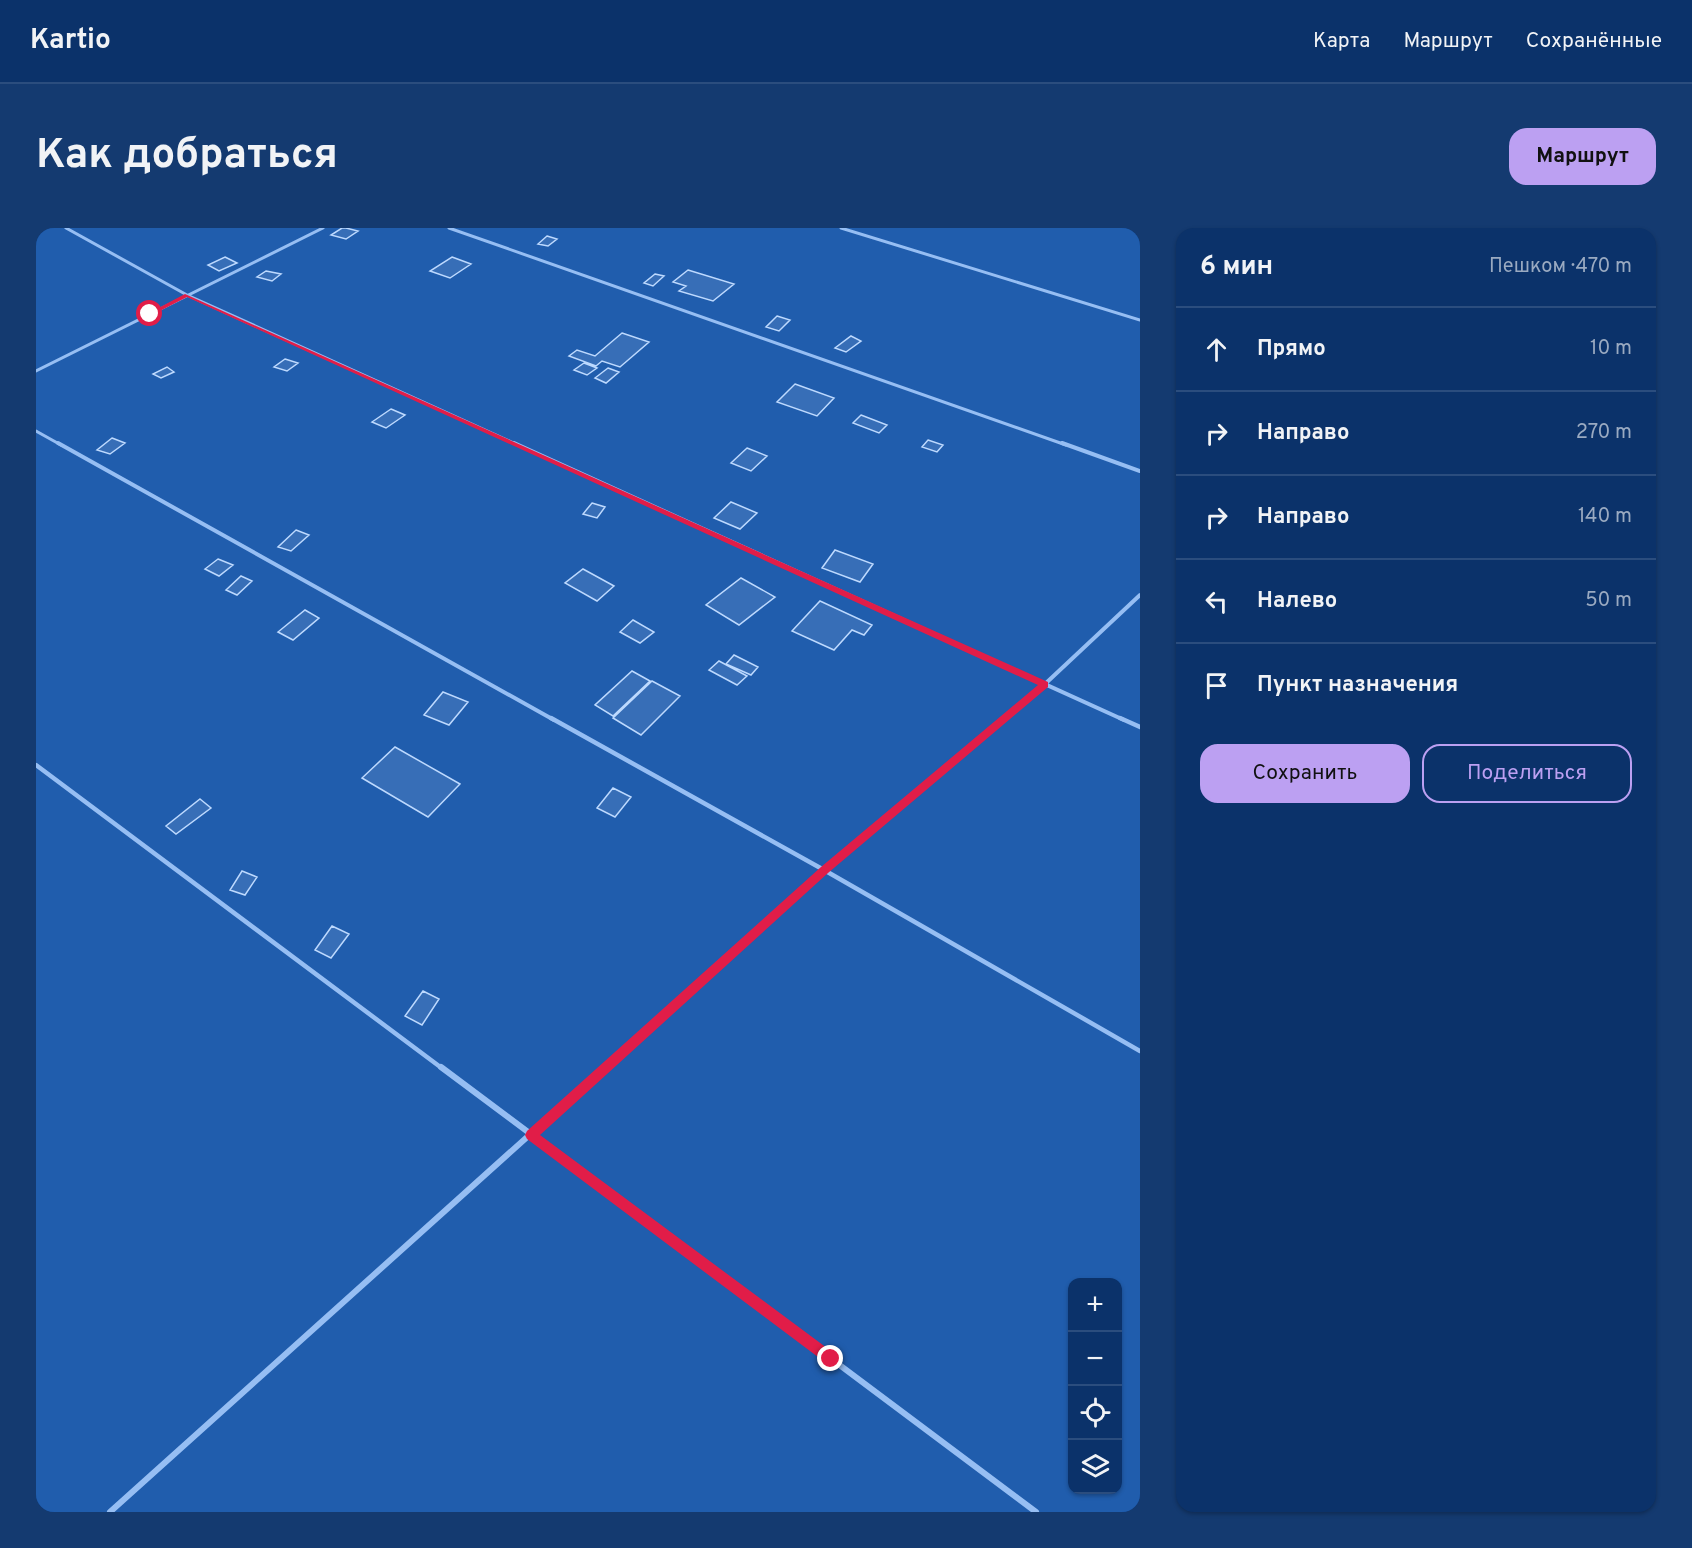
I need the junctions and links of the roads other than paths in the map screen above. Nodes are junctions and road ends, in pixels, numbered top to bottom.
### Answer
1 (66, 228) edge
2 (323, 228) edge
3 (449, 228) edge
4 (841, 228) edge
5 (187, 295) junction
6 (1140, 320) edge
7 (36, 371) edge
8 (36, 431) edge
9 (1140, 471) edge
10 (1140, 595) edge
11 (1045, 684) junction
12 (1140, 727) edge
13 (36, 765) edge
14 (824, 870) junction
15 (1140, 1051) edge
16 (531, 1135) junction
17 (110, 1512) edge
18 (1036, 1512) edge

1 - 5 lane
2 - 5 lane
3 - 9 lane
4 - 6 lane
5 - 7 lane
5 - 11 lane
8 - 14 lane
10 - 11 lane
11 - 12 lane
11 - 14 lane
13 - 16 lane
14 - 15 lane
14 - 16 lane
16 - 17 lane
16 - 18 lane

